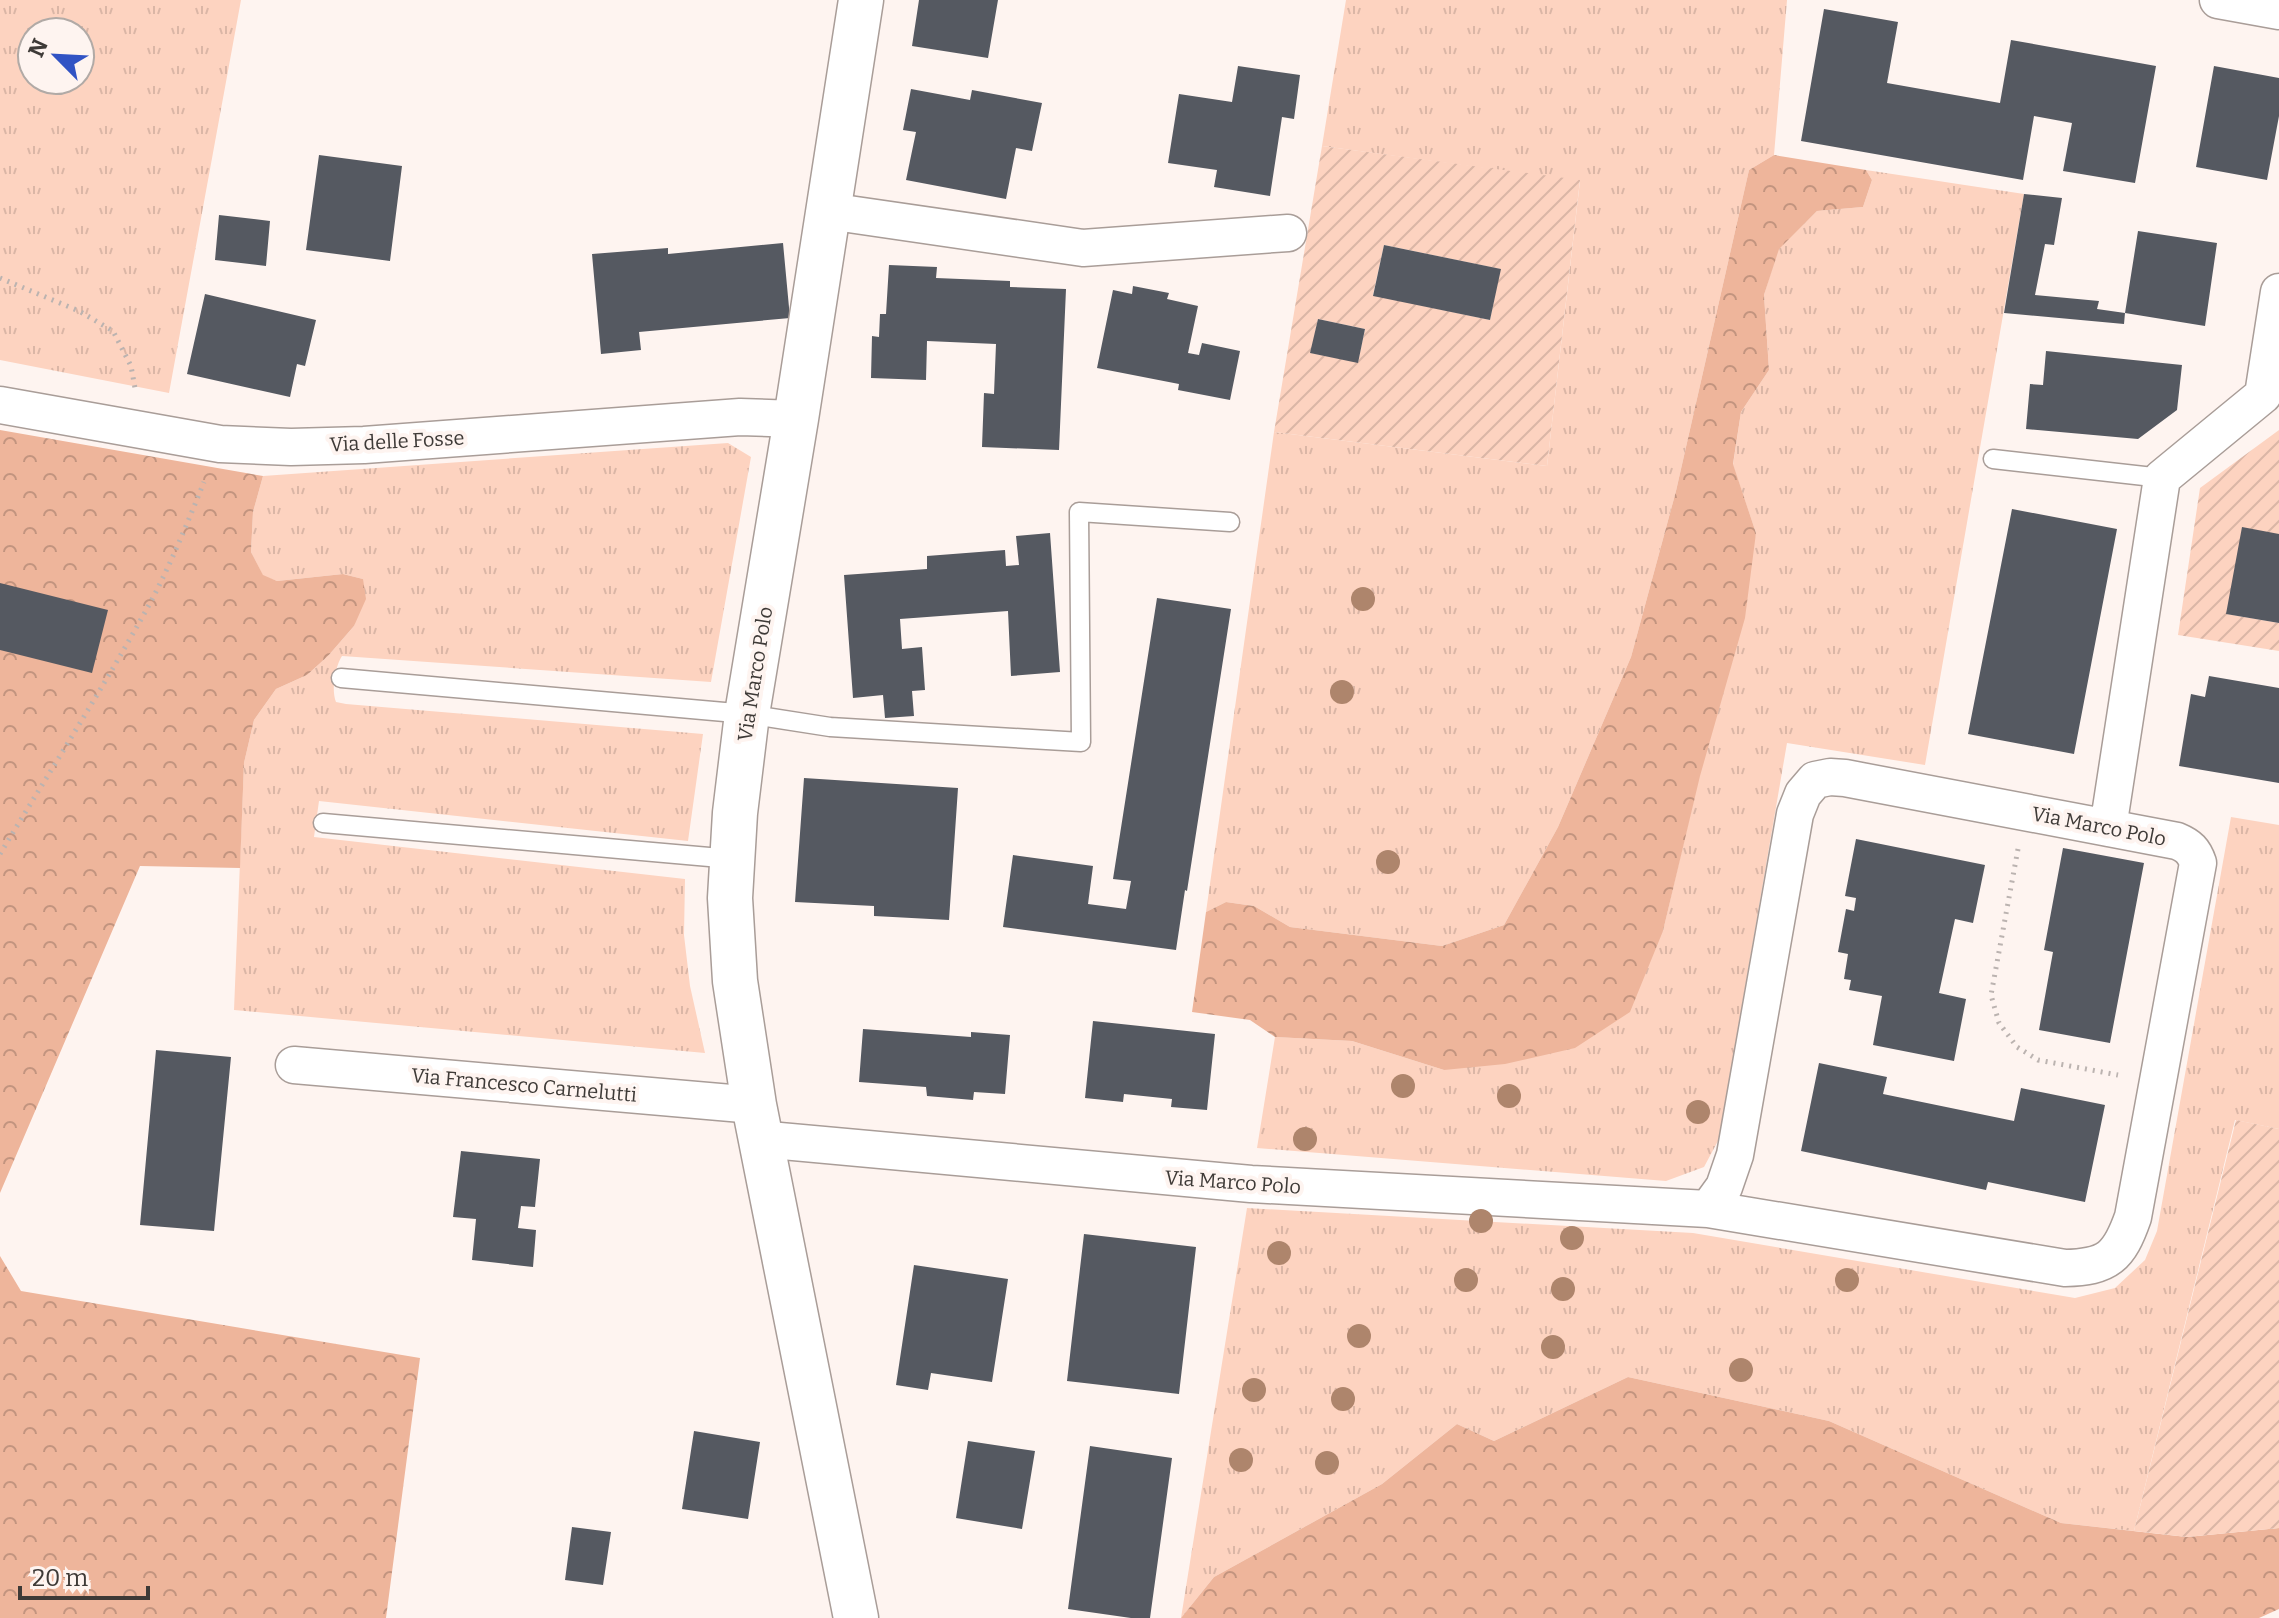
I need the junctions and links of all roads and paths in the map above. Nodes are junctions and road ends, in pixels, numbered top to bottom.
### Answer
1 (861, 0) edge
2 (2218, 0) edge
3 (2279, 11) edge
4 (828, 211) junction
5 (1288, 233) dead end
6 (0, 278) edge
7 (2279, 292) edge
8 (131, 366) dead end
9 (2271, 396) edge
10 (0, 405) edge
11 (796, 419) junction
12 (220, 444) junction
13 (1993, 459) dead end
14 (2162, 478) junction
15 (1230, 522) dead end
16 (341, 678) dead end
17 (747, 714) junction
18 (2026, 812) junction
19 (323, 823) dead end
20 (2108, 828) junction
21 (0, 854) edge
22 (732, 859) junction
23 (294, 1065) dead end
24 (2158, 1083) junction
25 (756, 1122) junction
26 (1708, 1209) junction
27 (856, 1618) edge

1 - 4 street, Via Marco Polo
2 - 3 street
4 - 5 street
4 - 11 street, Via Marco Polo
6 - 8 path
7 - 9 street
9 - 14 street
10 - 12 street, Via delle Fosse
11 - 12 street, Via delle Fosse
11 - 17 street, Via Marco Polo
12 - 21 path
13 - 14 lane
14 - 20 street
15 - 17 lane
16 - 17 lane
17 - 22 street, Via Marco Polo
18 - 20 street, Via Marco Polo
18 - 24 path
18 - 26 street, Via Marco Polo
19 - 22 lane
20 - 24 street, Via Marco Polo
22 - 25 street, Via Marco Polo
23 - 25 street, Via Francesco Carnelutti
24 - 26 street, Via Marco Polo
25 - 26 street, Via Marco Polo
25 - 27 street, Via Marco Polo

